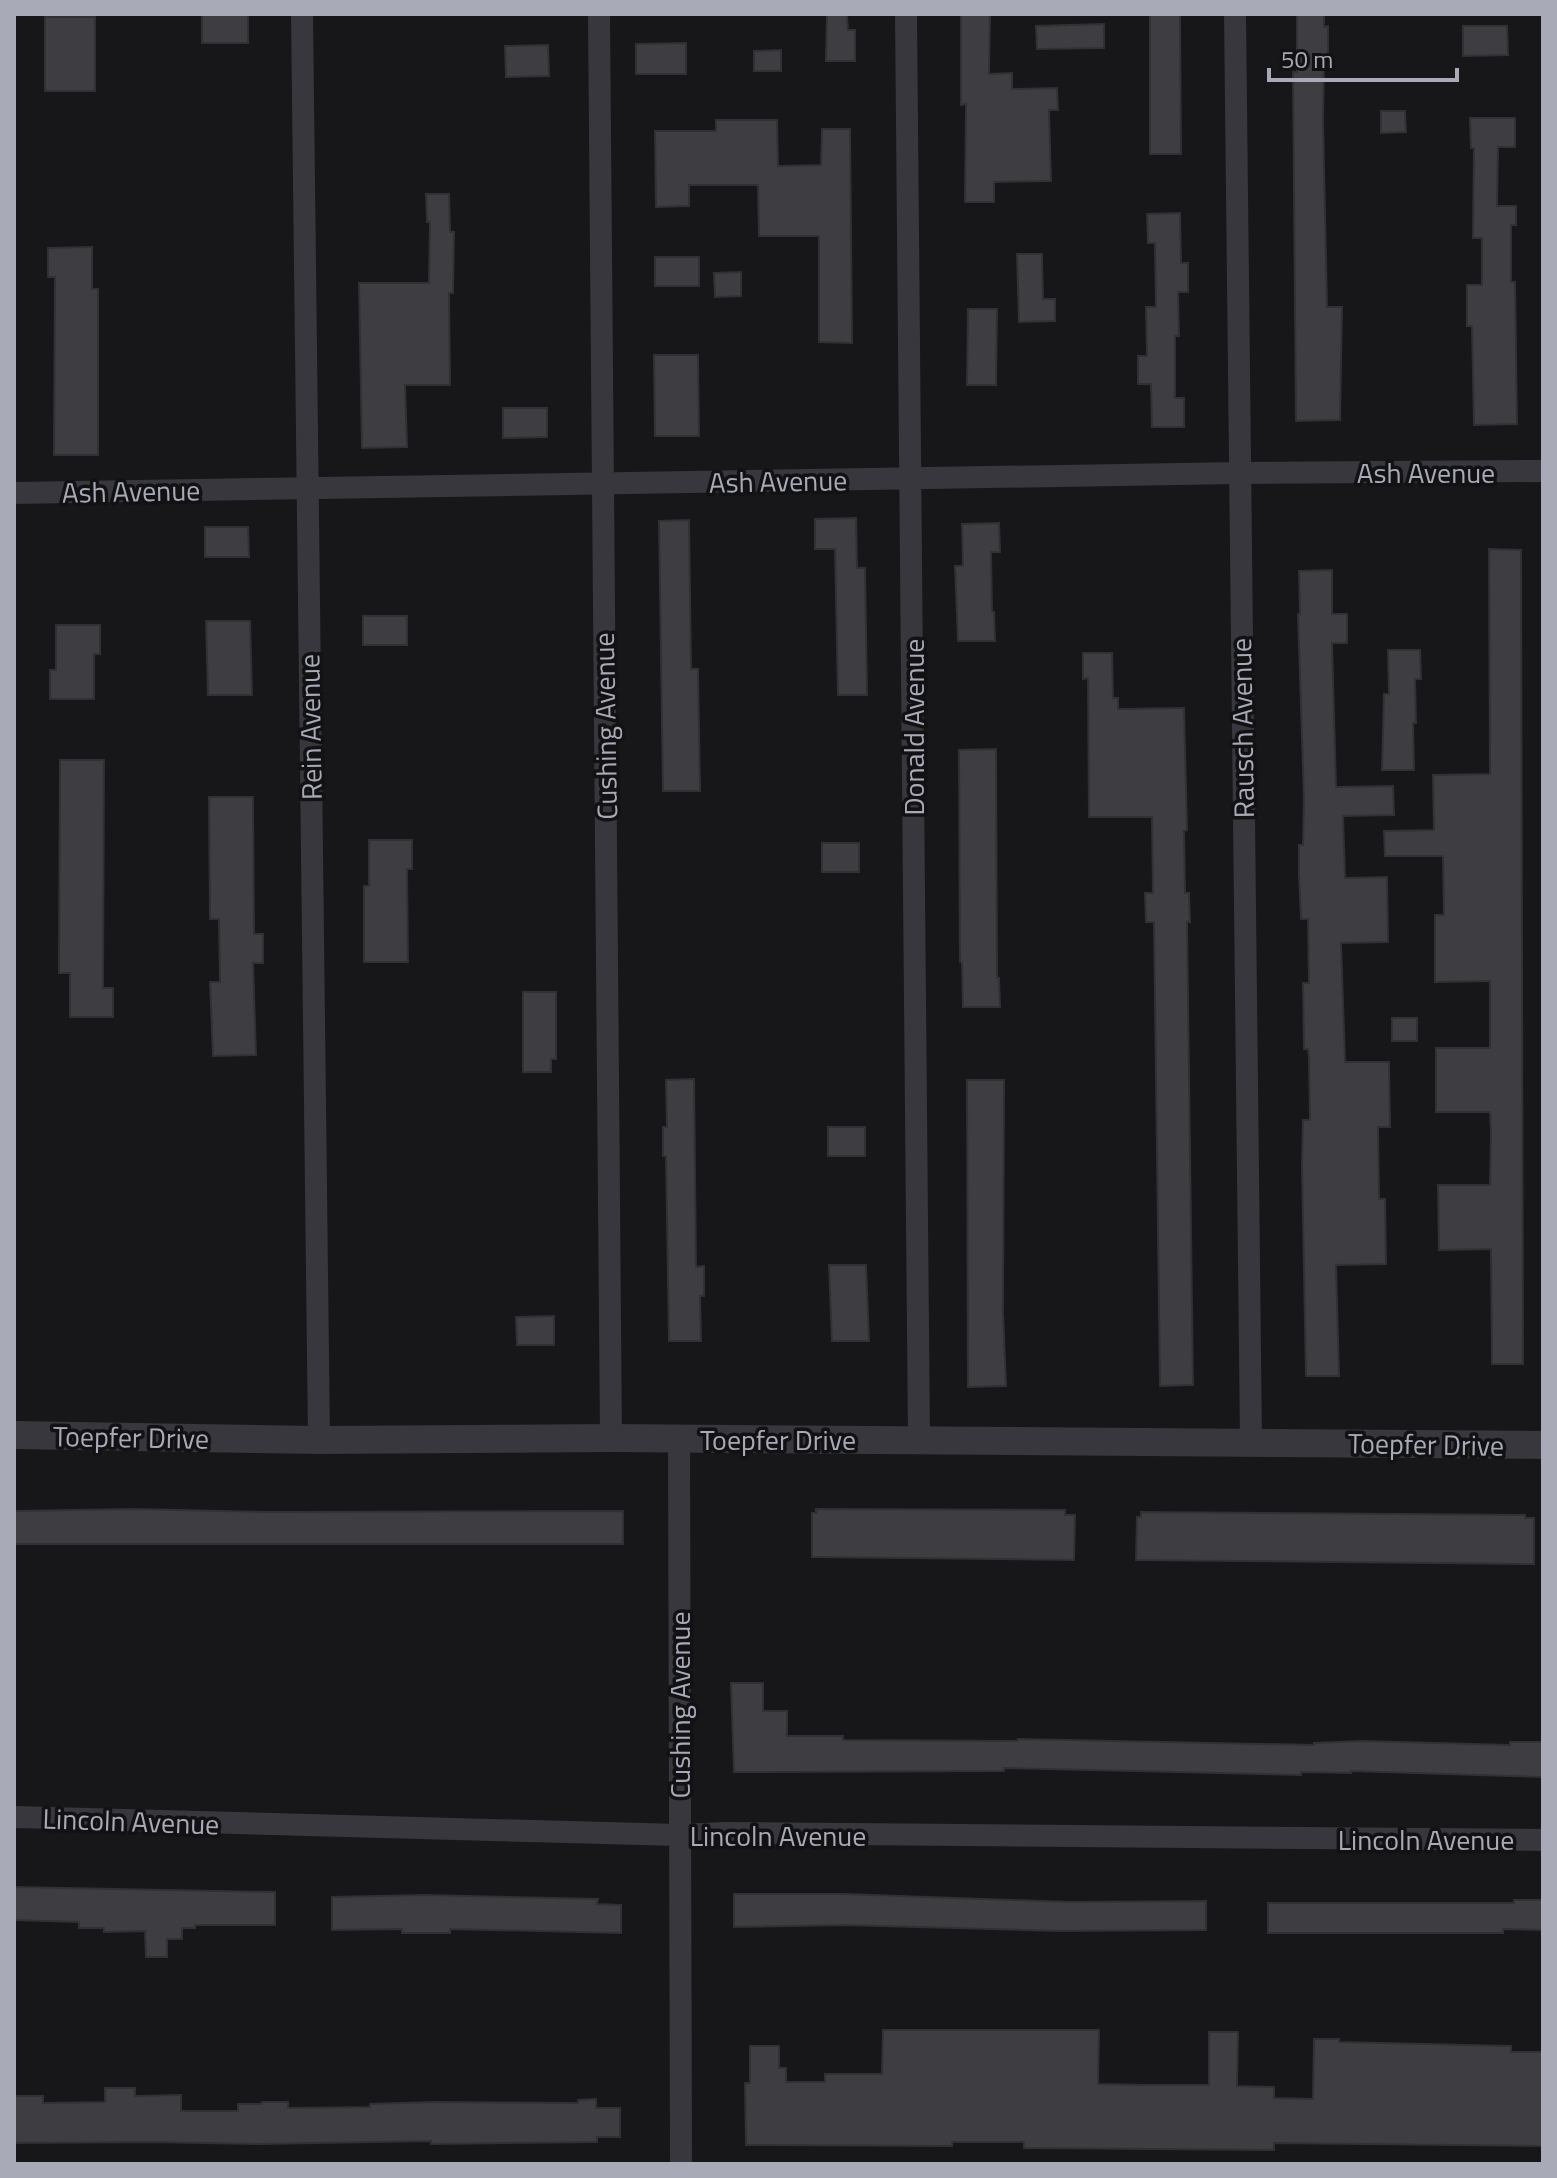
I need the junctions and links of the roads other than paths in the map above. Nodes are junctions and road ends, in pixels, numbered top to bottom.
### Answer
1 (302, 14) edge
2 (599, 14) edge
3 (906, 14) edge
4 (1235, 14) edge
5 (1543, 471) edge
6 (1239, 473) junction
7 (911, 479) junction
8 (602, 485) junction
9 (308, 488) junction
10 (14, 493) edge
11 (14, 1435) edge
12 (611, 1438) junction
13 (679, 1439) junction
14 (319, 1440) junction
15 (919, 1440) junction
16 (1251, 1441) junction
17 (1543, 1445) edge
18 (14, 1817) edge
19 (679, 1835) junction
20 (1543, 1840) edge
21 (681, 2164) edge

1 - 9 street, Rein Avenue
2 - 8 street, Cushing Avenue
3 - 7 street, Donald Avenue
4 - 6 street, Rausch Avenue
5 - 6 street, Ash Avenue
6 - 7 street, Ash Avenue
6 - 16 street, Rausch Avenue
7 - 8 street, Ash Avenue
7 - 15 street, Donald Avenue
8 - 9 street, Ash Avenue
8 - 12 street, Cushing Avenue
9 - 10 street, Ash Avenue
9 - 14 street, Rein Avenue
11 - 14 street, Toepfer Drive
12 - 13 street, Toepfer Drive
12 - 14 street, Toepfer Drive
13 - 15 street, Toepfer Drive
13 - 19 street, Cushing Avenue
15 - 16 street, Toepfer Drive
16 - 17 street, Toepfer Drive
18 - 19 street, Lincoln Avenue
19 - 20 street, Lincoln Avenue
19 - 21 street, Cushing Avenue

